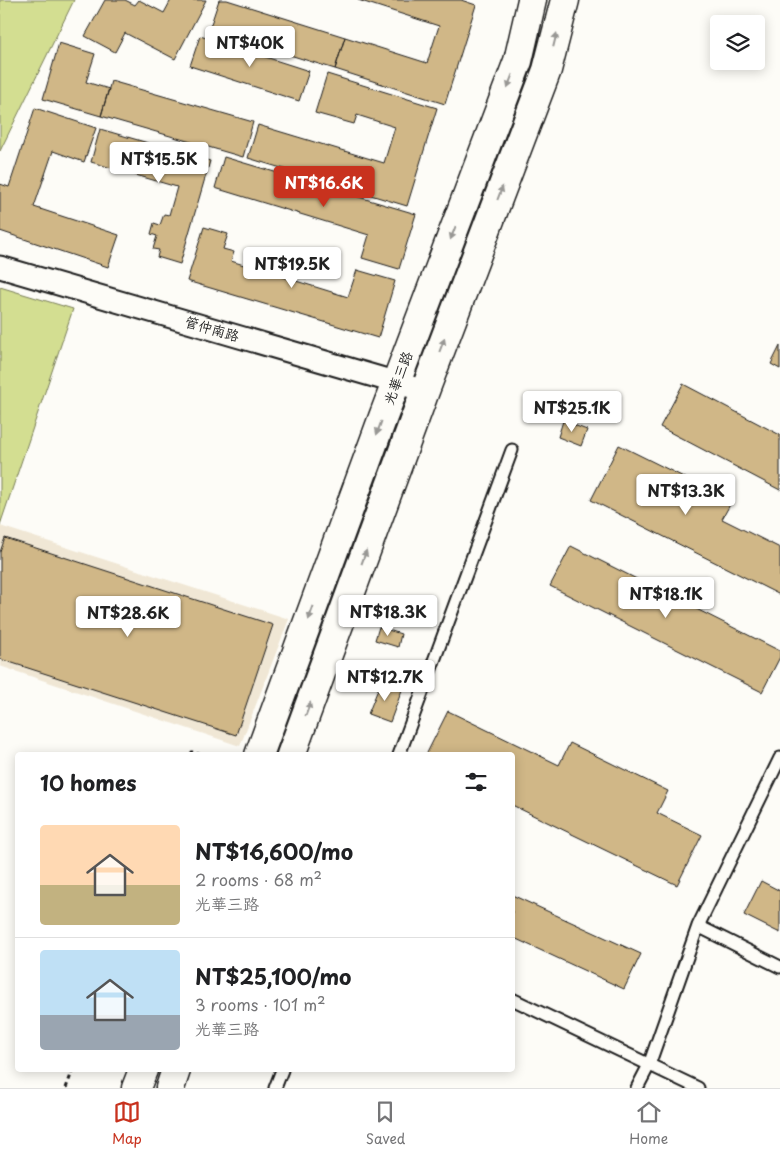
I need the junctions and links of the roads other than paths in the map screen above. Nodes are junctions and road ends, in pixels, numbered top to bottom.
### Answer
1 (532, 0) edge
2 (565, 0) edge
3 (0, 267) edge
4 (396, 382) junction
5 (424, 390) junction
6 (512, 450) dead end
7 (260, 752) edge
8 (292, 752) edge
9 (400, 752) edge
10 (780, 758) edge
11 (698, 926) junction
12 (780, 967) edge
13 (515, 1000) edge
14 (649, 1065) junction
15 (142, 1072) edge
16 (175, 1072) edge
17 (281, 1072) edge
18 (136, 1088) edge
19 (170, 1088) edge
20 (275, 1088) edge
21 (637, 1088) edge
22 (698, 1088) edge

1 -> 4 street, 光華三路
5 -> 2 street
3 - 4 street, 管仲南路
4 - 5 street, 管仲南路
4 -> 7 street, 光華三路
8 -> 5 street
6 - 9 lane
10 - 11 lane
11 - 12 lane
11 - 14 lane
13 - 14 lane
14 - 21 lane
14 - 22 lane
15 - 18 street
16 - 19 street
17 - 20 lane

